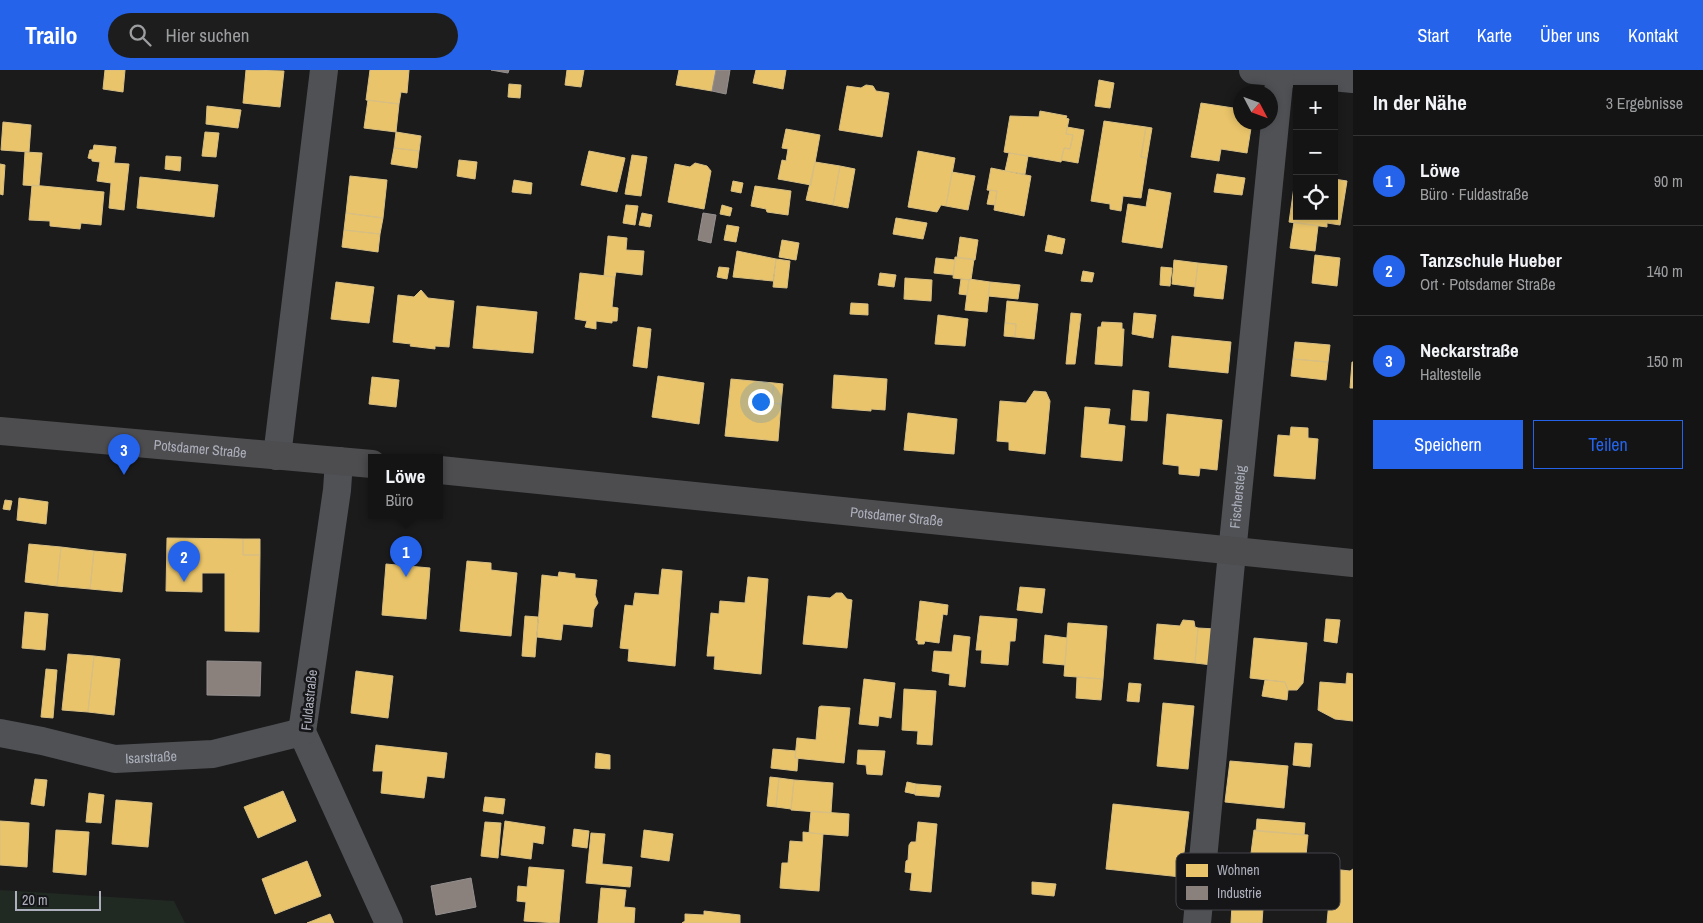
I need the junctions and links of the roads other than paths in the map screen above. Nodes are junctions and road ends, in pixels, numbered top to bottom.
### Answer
1 (324, 70) edge
2 (1253, 70) edge
3 (1280, 73) junction
4 (1353, 79) edge
5 (0, 431) edge
6 (277, 456) junction
7 (339, 461) junction
8 (368, 464) edge
9 (443, 470) edge
10 (1232, 551) junction
11 (1353, 563) edge
12 (302, 732) junction
13 (0, 733) edge
14 (1204, 853) edge
15 (1198, 910) edge
16 (389, 923) edge
17 (1197, 923) edge

1 - 6 street
2 - 3 street
3 - 4 street
3 - 10 street, Fischersteig
5 - 6 main road, Potsdamer Straße
6 - 7 main road, Potsdamer Straße
7 - 8 main road, Potsdamer Straße
7 - 12 street, Fuldastraße
9 - 10 main road, Potsdamer Straße
10 - 11 main road, Potsdamer Straße
10 - 14 street, Fischersteig
12 - 13 street, Isarstraße
12 - 16 street, Fuldastraße
15 - 17 street, Fischersteig

